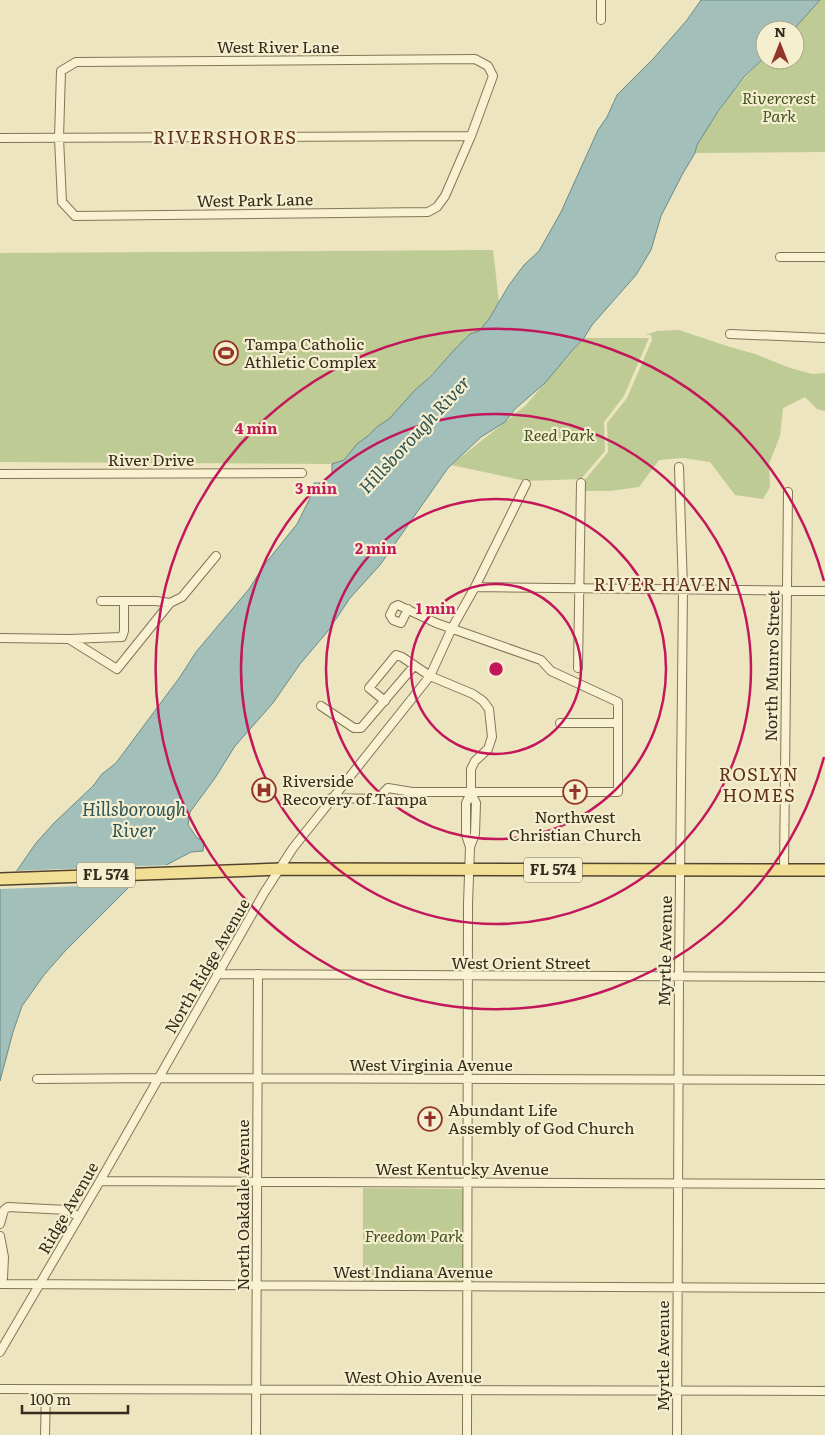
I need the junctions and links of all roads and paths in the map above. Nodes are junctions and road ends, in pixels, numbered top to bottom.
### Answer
1 (602, 0) edge
2 (601, 20) dead end
3 (471, 136) junction
4 (0, 138) edge
5 (59, 138) junction
6 (825, 256) edge
7 (780, 258) dead end
8 (730, 334) dead end
9 (825, 338) edge
10 (679, 467) dead end
11 (0, 474) edge
12 (302, 474) dead end
13 (581, 482) dead end
14 (526, 484) dead end
15 (788, 492) dead end
16 (216, 556) dead end
17 (475, 587) junction
18 (579, 588) junction
19 (683, 589) junction
20 (786, 590) junction
21 (825, 591) edge
22 (101, 601) dead end
23 (124, 601) junction
24 (170, 603) junction
25 (408, 609) dead end
26 (452, 628) junction
27 (0, 638) edge
28 (69, 639) junction
29 (414, 666) junction
30 (578, 668) dead end
31 (430, 676) junction
32 (385, 701) junction
33 (321, 706) dead end
34 (560, 723) dead end
35 (618, 723) junction
36 (471, 793) junction
37 (331, 798) junction
38 (280, 869) junction
39 (469, 870) junction
40 (680, 870) junction
41 (784, 870) junction
42 (825, 870) edge
43 (0, 880) edge
44 (217, 974) junction
45 (258, 974) junction
46 (468, 976) junction
47 (678, 977) junction
48 (825, 977) edge
49 (159, 1078) junction
50 (256, 1078) junction
51 (37, 1079) dead end
52 (468, 1079) junction
53 (678, 1079) junction
54 (825, 1080) edge
55 (100, 1181) junction
56 (257, 1182) junction
57 (468, 1183) junction
58 (678, 1183) junction
59 (825, 1184) edge
60 (78, 1217) junction
61 (0, 1224) edge
62 (0, 1236) edge
63 (0, 1279) edge
64 (0, 1284) edge
65 (40, 1284) junction
66 (257, 1285) junction
67 (467, 1286) junction
68 (677, 1288) junction
69 (825, 1288) edge
70 (0, 1352) edge
71 (0, 1389) edge
72 (46, 1390) junction
73 (256, 1390) junction
74 (467, 1390) junction
75 (677, 1391) junction
76 (825, 1391) edge
77 (45, 1435) edge
78 (256, 1435) edge
79 (467, 1435) edge
80 (677, 1435) edge

1 - 2 street
3 - 5 street
3 - 5 street, West Park Lane
3 - 5 street, West River Lane
4 - 5 street
6 - 7 street
8 - 9 street
10 - 19 street, Myrtle Avenue
11 - 12 street, River Drive
13 - 18 street
14 - 17 street, North Ridge Avenue
15 - 20 street, North Munro Street
16 - 24 street
17 - 18 street
17 - 26 street, North Ridge Avenue
18 - 19 street
18 - 30 street
19 - 20 street
19 - 40 street, Myrtle Avenue
20 - 21 street
20 - 41 street, North Munro Street
22 - 23 street
23 - 24 street
23 - 28 street
24 - 28 street
25 - 26 street
26 - 31 street, North Ridge Avenue
26 - 35 street
27 - 28 street
29 - 31 street
29 - 32 street
29 - 32 street
31 - 36 street
31 - 37 street, North Ridge Avenue
32 - 33 street
34 - 35 street
35 - 36 street
36 - 37 street
36 - 39 street
37 - 38 street, North Ridge Avenue
38 - 39 main road, FL 574
38 - 43 main road, FL 574
38 - 44 street, North Ridge Avenue
39 - 40 main road, FL 574
39 - 46 street
40 - 41 main road, FL 574
40 - 47 street, Myrtle Avenue
41 - 42 main road, FL 574
44 - 45 street, West Orient Street
44 - 49 street, North Ridge Avenue
45 - 46 street, West Orient Street
45 - 50 street, North Oakdale Avenue
46 - 47 street, West Orient Street
46 - 52 street
47 - 48 street, West Orient Street
47 - 53 street, Myrtle Avenue
49 - 50 street, West Virginia Avenue
49 - 51 street, West Virginia Avenue
49 - 55 street, Ridge Avenue
50 - 52 street, West Virginia Avenue
50 - 56 street, North Oakdale Avenue
52 - 53 street, West Virginia Avenue
52 - 57 street
53 - 54 street, West Virginia Avenue
53 - 58 street, Myrtle Avenue
55 - 56 street, West Kentucky Avenue
55 - 60 street, Ridge Avenue
56 - 57 street, West Kentucky Avenue
56 - 66 street, North Oakdale Avenue
57 - 58 street, West Kentucky Avenue
57 - 67 street
58 - 59 street, West Kentucky Avenue
58 - 68 street, Myrtle Avenue
60 - 61 street
60 - 65 street, Ridge Avenue
62 - 63 street
64 - 65 street, West Indiana Avenue
65 - 66 street, West Indiana Avenue
65 - 70 street, Ridge Avenue
66 - 67 street, West Indiana Avenue
66 - 73 street, North Oakdale Avenue
67 - 68 street, West Indiana Avenue
67 - 74 street
68 - 69 street, West Indiana Avenue
68 - 75 street, Myrtle Avenue
71 - 72 street, West Ohio Avenue
72 - 73 street, West Ohio Avenue
72 - 77 street
73 - 74 street, West Ohio Avenue
73 - 78 street, North Oakdale Avenue
74 - 75 street, West Ohio Avenue
74 - 79 street
75 - 76 street, West Ohio Avenue
75 - 80 street, Myrtle Avenue

